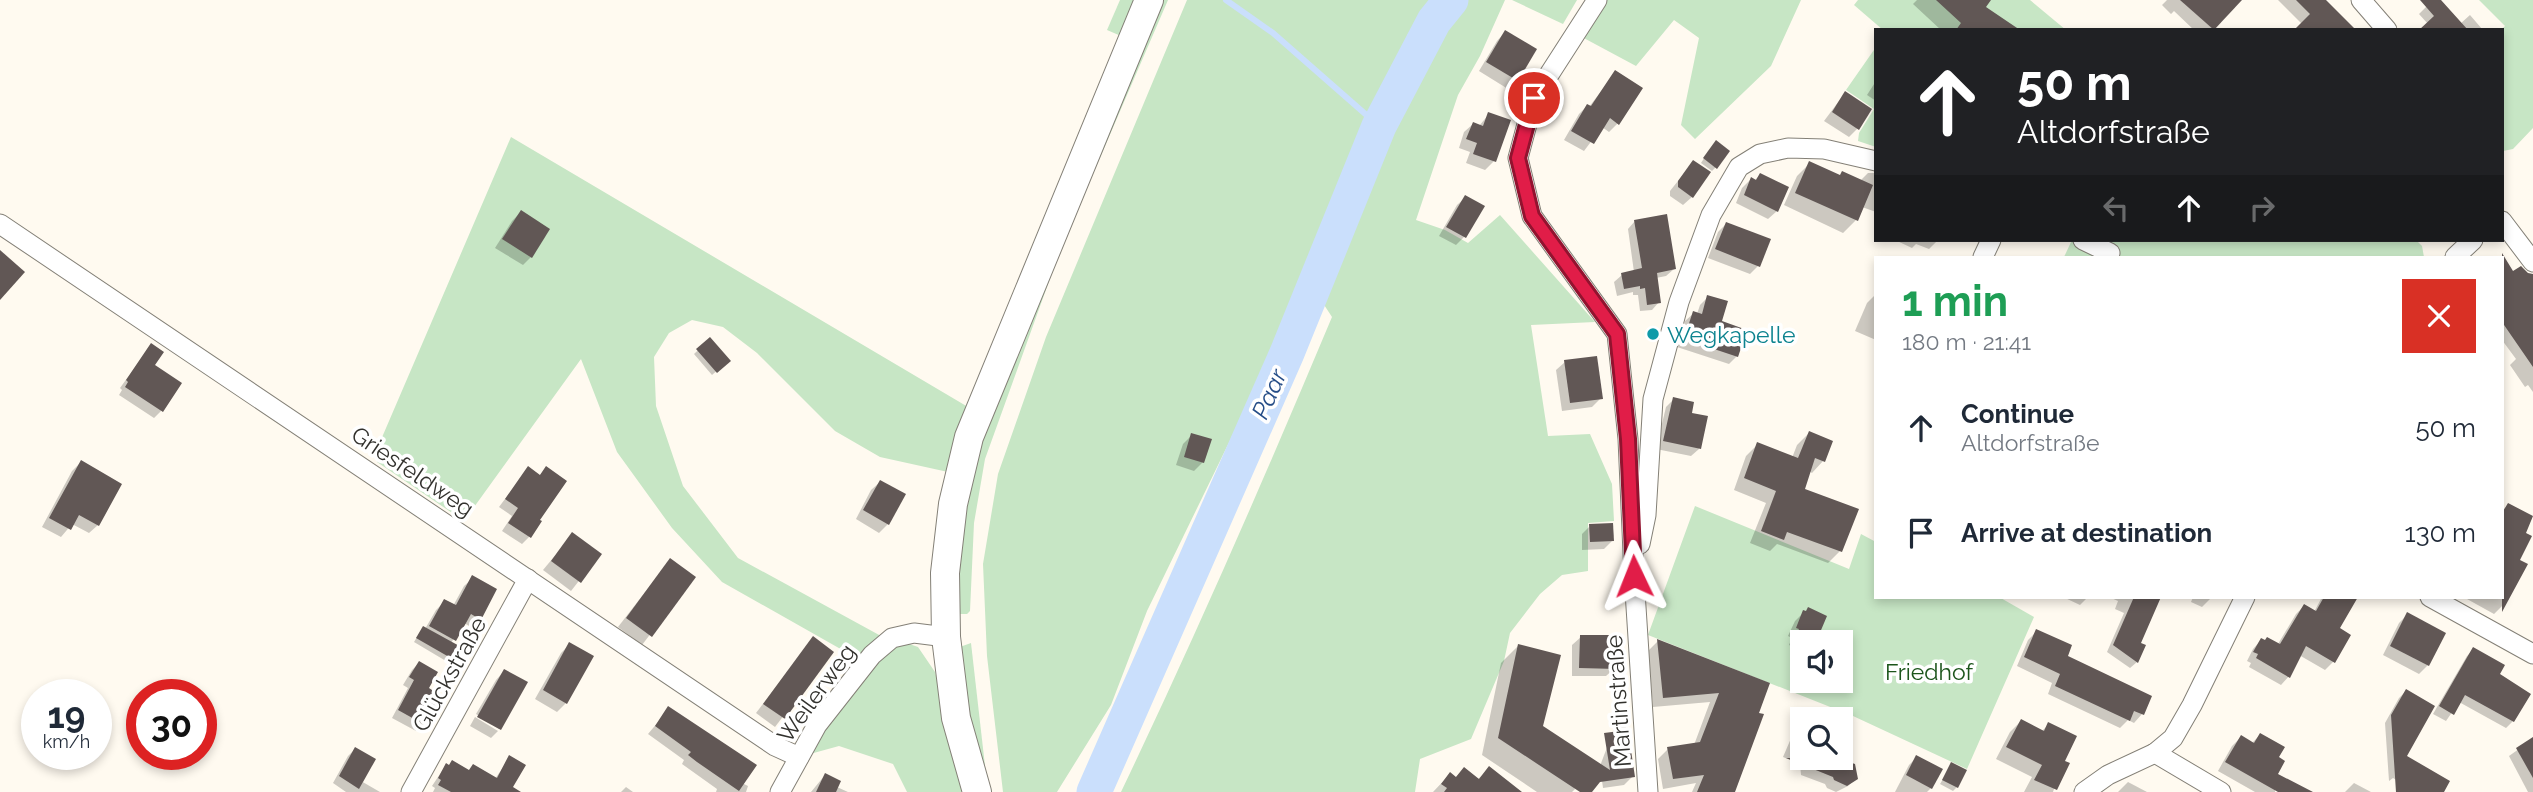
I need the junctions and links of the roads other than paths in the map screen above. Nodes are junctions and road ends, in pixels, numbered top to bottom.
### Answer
1 (1149, 0) edge
2 (1597, 0) edge
3 (2361, 0) edge
4 (2385, 28) edge
5 (1874, 161) edge
6 (0, 224) edge
7 (2504, 224) edge
8 (2087, 242) edge
9 (2471, 242) edge
10 (2110, 253) dead end
11 (2456, 256) edge
12 (2533, 262) edge
13 (1634, 576) junction
14 (528, 579) junction
15 (2244, 599) edge
16 (2434, 599) edge
17 (946, 637) junction
18 (2533, 654) edge
19 (2155, 753) junction
20 (799, 757) junction
21 (411, 792) edge
22 (780, 792) edge
23 (977, 792) edge
24 (1648, 792) edge
25 (2084, 792) edge
26 (2221, 792) edge

1 - 17 main road
2 - 13 street, Martinstraße
3 - 4 street
5 - 13 street
6 - 14 street, Griesfeldweg
7 - 12 street
8 - 10 street
9 - 11 street
13 - 24 street, Martinstraße
14 - 20 street, Griesfeldweg
14 - 21 street, Glückstraße
15 - 19 street
16 - 18 street
17 - 20 street, Weilerweg
17 - 23 main road
19 - 25 street
19 - 26 street
20 - 22 street, Weilerweg

